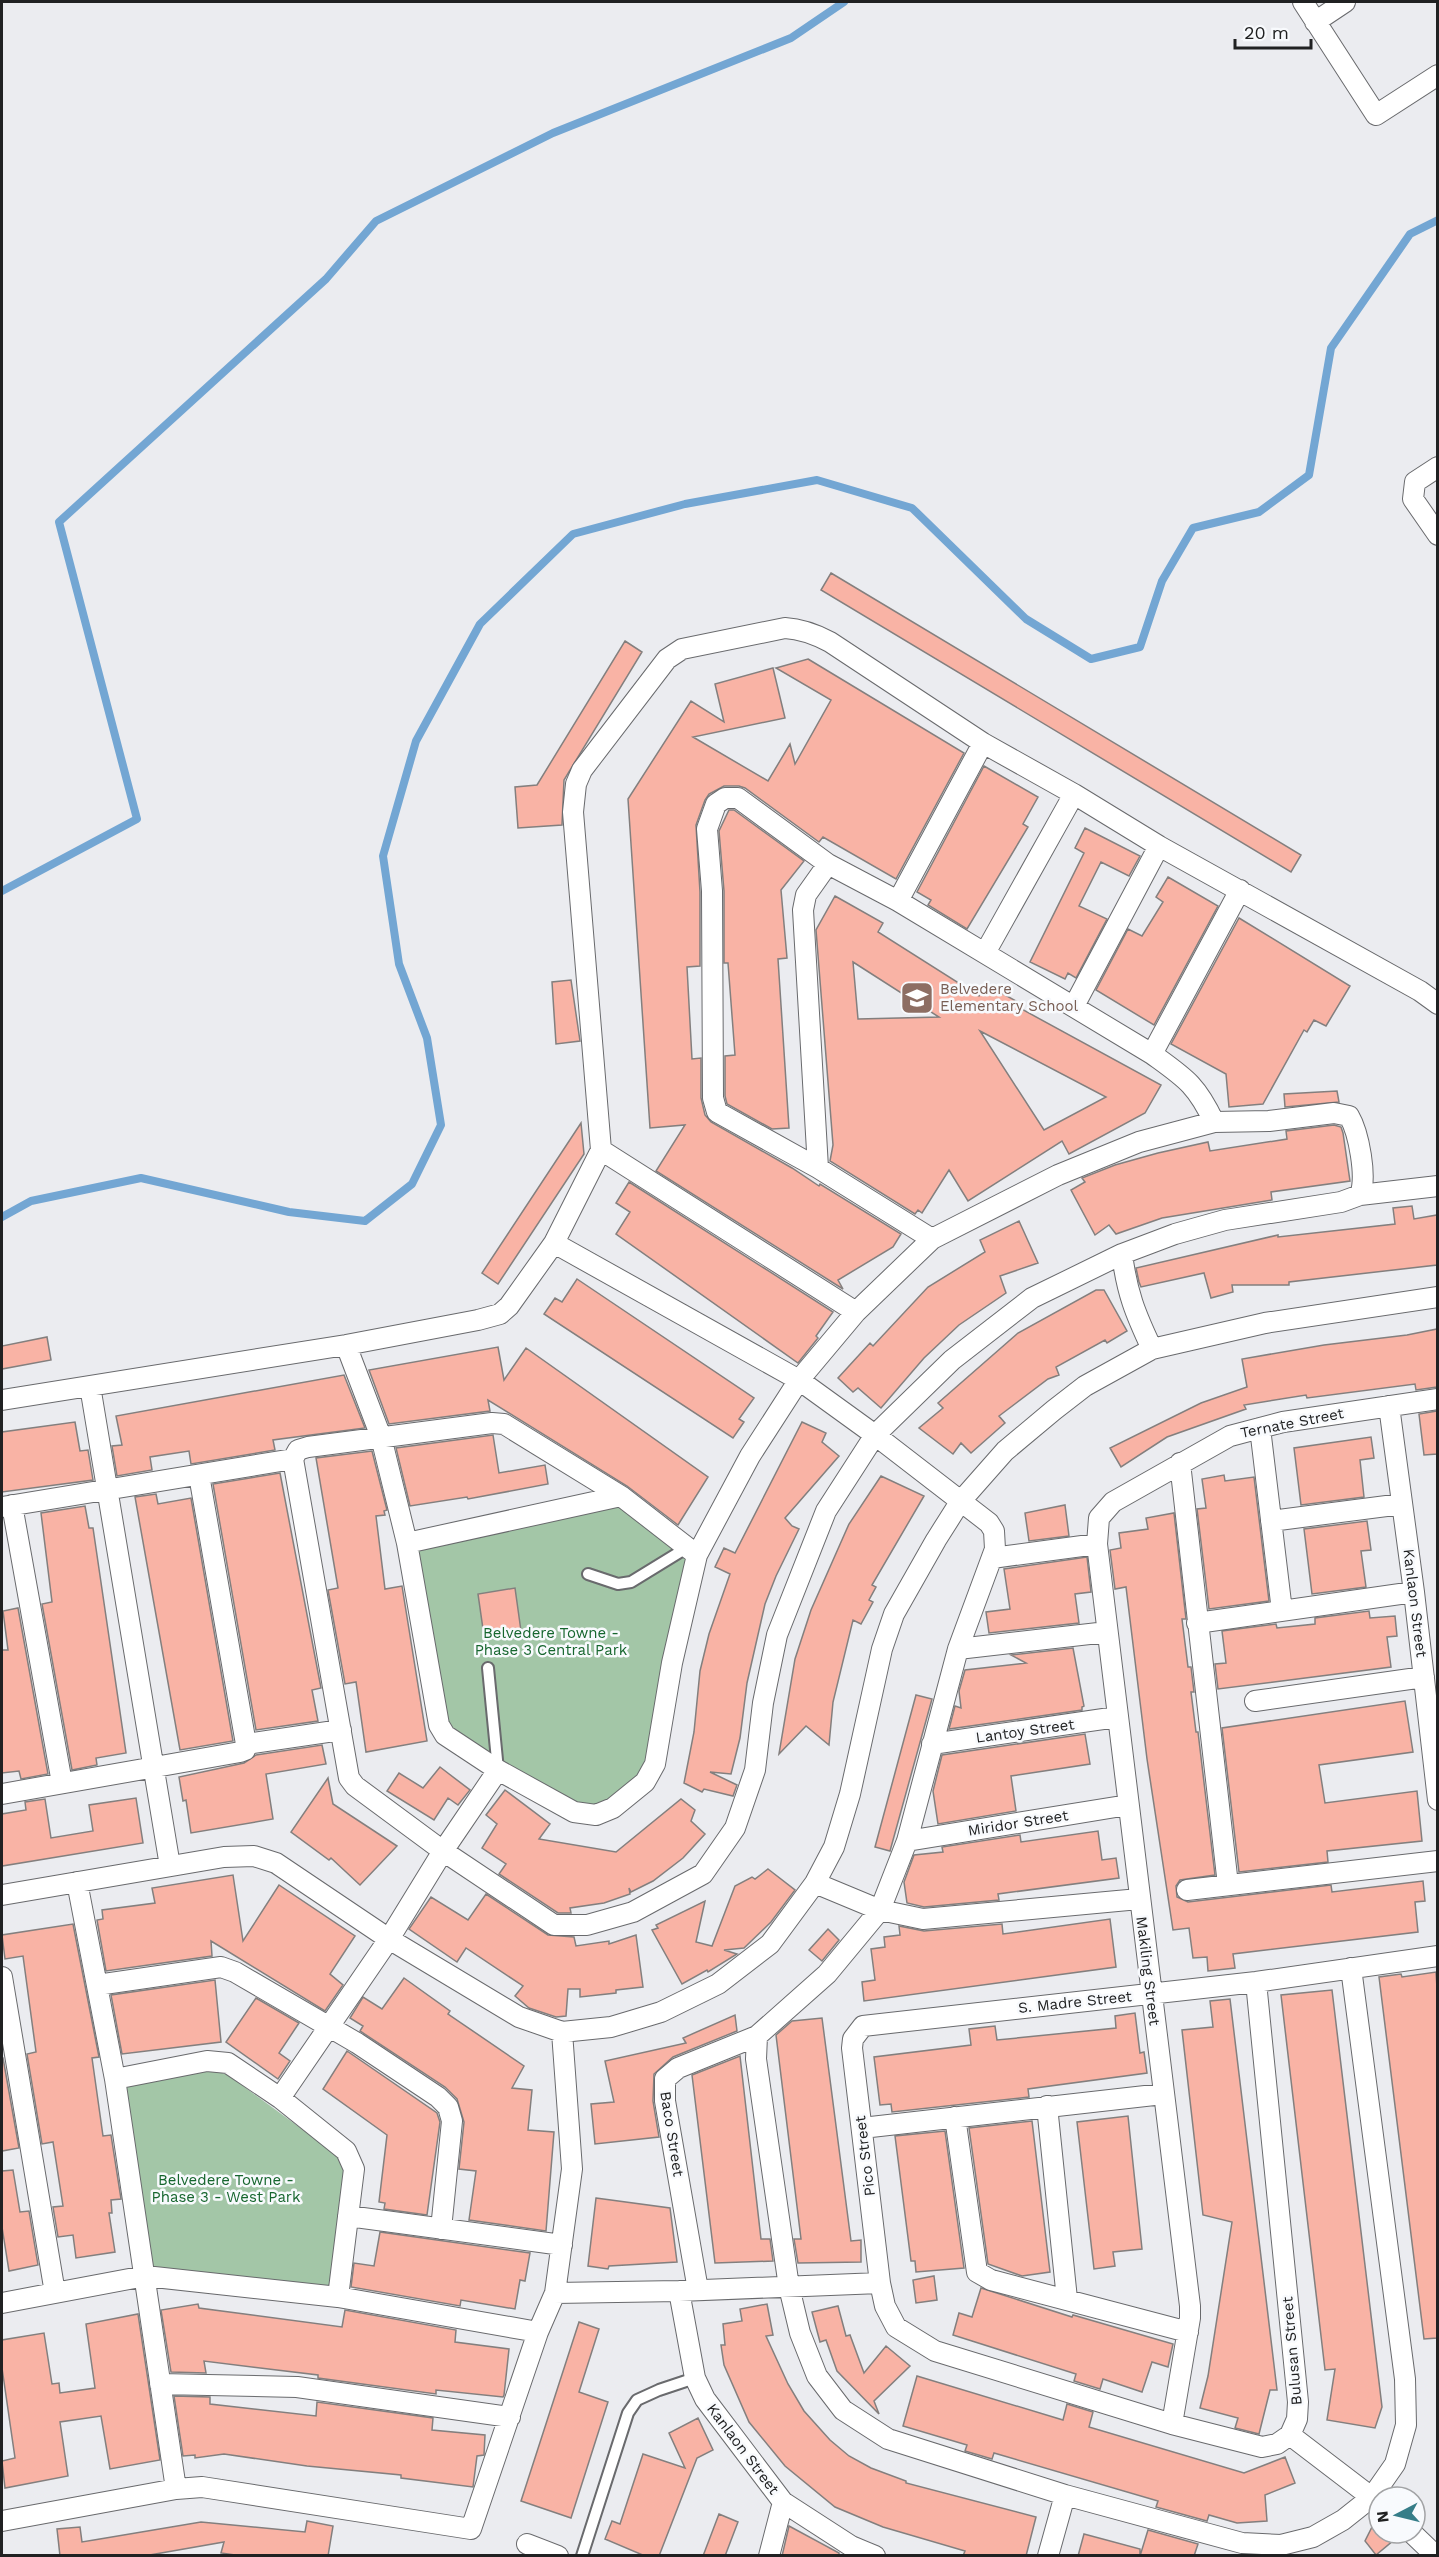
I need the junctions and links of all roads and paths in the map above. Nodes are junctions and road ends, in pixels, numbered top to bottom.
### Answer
1 (1303, 2) edge
2 (1346, 2) edge
3 (1315, 21) junction
4 (1437, 75) edge
5 (1437, 467) edge
6 (1437, 535) edge
7 (983, 743) junction
8 (1074, 794) junction
9 (1159, 846) junction
10 (828, 864) junction
11 (1240, 890) junction
12 (898, 901) junction
13 (986, 953) junction
14 (1437, 1004) edge
15 (1074, 1006) junction
16 (1152, 1054) junction
17 (1214, 1122) junction
18 (601, 1150) junction
19 (818, 1168) junction
20 (1437, 1186) edge
21 (1360, 1195) junction
22 (932, 1239) junction
23 (554, 1243) junction
24 (1122, 1254) junction
25 (1437, 1297) edge
26 (856, 1312) junction
27 (346, 1345) junction
28 (1152, 1349) junction
29 (799, 1380) junction
30 (90, 1386) junction
31 (1437, 1399) edge
32 (2, 1400) edge
33 (1389, 1406) junction
34 (1260, 1428) junction
35 (875, 1435) junction
36 (381, 1437) junction
37 (292, 1459) junction
38 (1180, 1463) junction
39 (199, 1475) junction
40 (107, 1491) junction
41 (621, 1496) junction
42 (960, 1502) junction
43 (1402, 1504) junction
44 (7, 1506) edge
45 (1099, 1518) joint
46 (1271, 1521) junction
47 (407, 1543) junction
48 (1097, 1544) junction
49 (693, 1551) junction
50 (992, 1558) junction
51 (588, 1574) dead end
52 (1414, 1592) junction
53 (1282, 1611) junction
54 (1197, 1623) junction
55 (1107, 1632) junction
56 (958, 1649) junction
57 (488, 1668) dead end
58 (1424, 1677) junction
59 (1255, 1701) dead end
60 (1117, 1717) junction
61 (341, 1730) junction
62 (246, 1744) junction
63 (932, 1744) junction
64 (154, 1767) junction
65 (498, 1770) junction
66 (62, 1783) junction
67 (2, 1794) edge
68 (1437, 1800) edge
69 (1128, 1805) junction
70 (908, 1841) junction
71 (443, 1851) junction
72 (1437, 1862) edge
73 (171, 1866) junction
74 (77, 1882) junction
75 (815, 1883) junction
76 (1227, 1885) junction
77 (1186, 1890) dead end
78 (2, 1895) edge
79 (1139, 1899) junction
80 (880, 1910) junction
81 (389, 1939) junction
82 (1437, 1956) edge
83 (1351, 1968) junction
84 (2, 1977) edge
85 (1257, 1982) junction
86 (97, 1985) junction
87 (1150, 1994) junction
88 (328, 2027) junction
89 (857, 2031) joint
90 (562, 2032) junction
91 (757, 2036) junction
92 (115, 2079) junction
93 (1163, 2094) junction
94 (280, 2098) junction
95 (1047, 2106) junction
96 (956, 2117) junction
97 (862, 2128) junction
98 (348, 2217) junction
99 (441, 2229) junction
100 (562, 2245) junction
101 (145, 2276) junction
102 (880, 2283) junction
103 (789, 2287) junction
104 (688, 2291) junction
105 (55, 2293) junction
106 (555, 2293) junction
107 (338, 2297) junction
108 (1067, 2299) junction
109 (2, 2303) edge
110 (538, 2332) junction
111 (1188, 2332) junction
112 (695, 2378) junction
113 (160, 2384) junction
114 (510, 2417) junction
115 (1172, 2424) junction
116 (1290, 2435) junction
117 (1384, 2485) edge
118 (176, 2489) junction
119 (1367, 2493) edge
120 (1065, 2494) junction
121 (783, 2502) junction
122 (1367, 2505) edge
123 (2, 2521) edge
124 (527, 2544) dead end
125 (1425, 2545) edge
126 (558, 2556) edge
127 (582, 2556) edge
128 (769, 2556) edge
129 (875, 2556) edge
130 (1048, 2556) edge
131 (1436, 2556) edge

1 - 3 street
2 - 3 street
3 - 4 street
5 - 6 street
7 - 8 street
7 - 12 street
7 - 18 street
8 - 9 street
8 - 13 street
9 - 11 street
9 - 15 street
10 - 12 street
10 - 19 street
10 - 19 street
11 - 14 street
11 - 16 street
12 - 13 street
13 - 15 street
15 - 16 street
16 - 17 street
17 - 21 street
17 - 22 street
18 - 23 street
18 - 26 street
19 - 22 street
20 - 21 street
21 - 24 street
22 - 26 street
23 - 27 street
23 - 29 street
24 - 28 street
24 - 35 street
25 - 28 street
26 - 29 street
27 - 30 street
27 - 36 street
28 - 42 street
29 - 35 street
29 - 49 street
30 - 32 street
30 - 40 street
31 - 33 street, Ternate Street
33 - 34 street, Ternate Street
33 - 43 street, Kanlaon Street
34 - 38 street, Ternate Street
34 - 46 street
35 - 42 street
35 - 71 street
36 - 37 street
36 - 41 street
36 - 47 street
37 - 39 street
37 - 61 street
38 - 45 street, Ternate Street
38 - 54 street
39 - 40 street
39 - 62 street
40 - 44 street
40 - 64 street
41 - 47 street
41 - 49 street
42 - 50 street
42 - 75 street
43 - 46 street
43 - 52 street, Kanlaon Street
44 - 66 street
45 - 48 street, Makiling Street
46 - 53 street
47 - 65 street
48 - 50 street
48 - 55 street, Makiling Street
49 - 51 lane
49 - 65 street
50 - 56 street
52 - 53 street
52 - 58 street, Kanlaon Street
53 - 54 street
54 - 76 street
55 - 56 street
55 - 60 street, Makiling Street
56 - 63 street
57 - 65 lane
58 - 59 street
58 - 68 street, Kanlaon Street
60 - 63 street, Lantoy Street
60 - 69 street, Makiling Street
61 - 62 street
61 - 71 street
62 - 64 street
63 - 70 street
64 - 66 street
64 - 73 street
65 - 71 street
66 - 67 street
69 - 70 street, Miridor Street
69 - 79 street, Makiling Street
70 - 80 street
71 - 81 street
72 - 76 street
73 - 74 street
73 - 81 street
74 - 78 street
74 - 86 street
75 - 80 street
75 - 90 street
76 - 77 street
79 - 80 street
79 - 87 street, Makiling Street
80 - 91 street
81 - 88 street
81 - 90 street
82 - 83 street, S. Madre Street
83 - 85 street, S. Madre Street
83 - 117 street
84 - 105 street
85 - 87 street, S. Madre Street
85 - 116 street, Bulusan Street
86 - 88 street
86 - 92 street
87 - 89 street, S. Madre Street
87 - 93 street, Makiling Street
88 - 94 street
88 - 99 street
89 - 97 street, Pico Street
90 - 100 street
91 - 103 street
91 - 104 street, Baco Street
92 - 94 street
92 - 101 street
93 - 95 street
93 - 111 street, Makiling Street
94 - 98 street
95 - 96 street
95 - 108 street
96 - 97 street
96 - 108 street
97 - 102 street, Pico Street
98 - 99 street
98 - 107 street
99 - 100 street
100 - 106 street
101 - 105 street
101 - 107 street
101 - 113 street
102 - 103 street
102 - 115 street
103 - 104 street
103 - 120 street
104 - 106 street
104 - 112 street, Kanlaon Street
105 - 109 street
106 - 110 street
107 - 110 street
108 - 111 street
110 - 114 street
111 - 115 street, Makiling Street
112 - 121 street, Kanlaon Street
112 - 127 lane
113 - 114 street
113 - 118 street
114 - 118 street
115 - 116 street
116 - 119 street
118 - 123 street
120 - 122 street
120 - 130 street
121 - 128 street
121 - 129 street, Kanlaon Street
124 - 126 street
125 - 131 street

